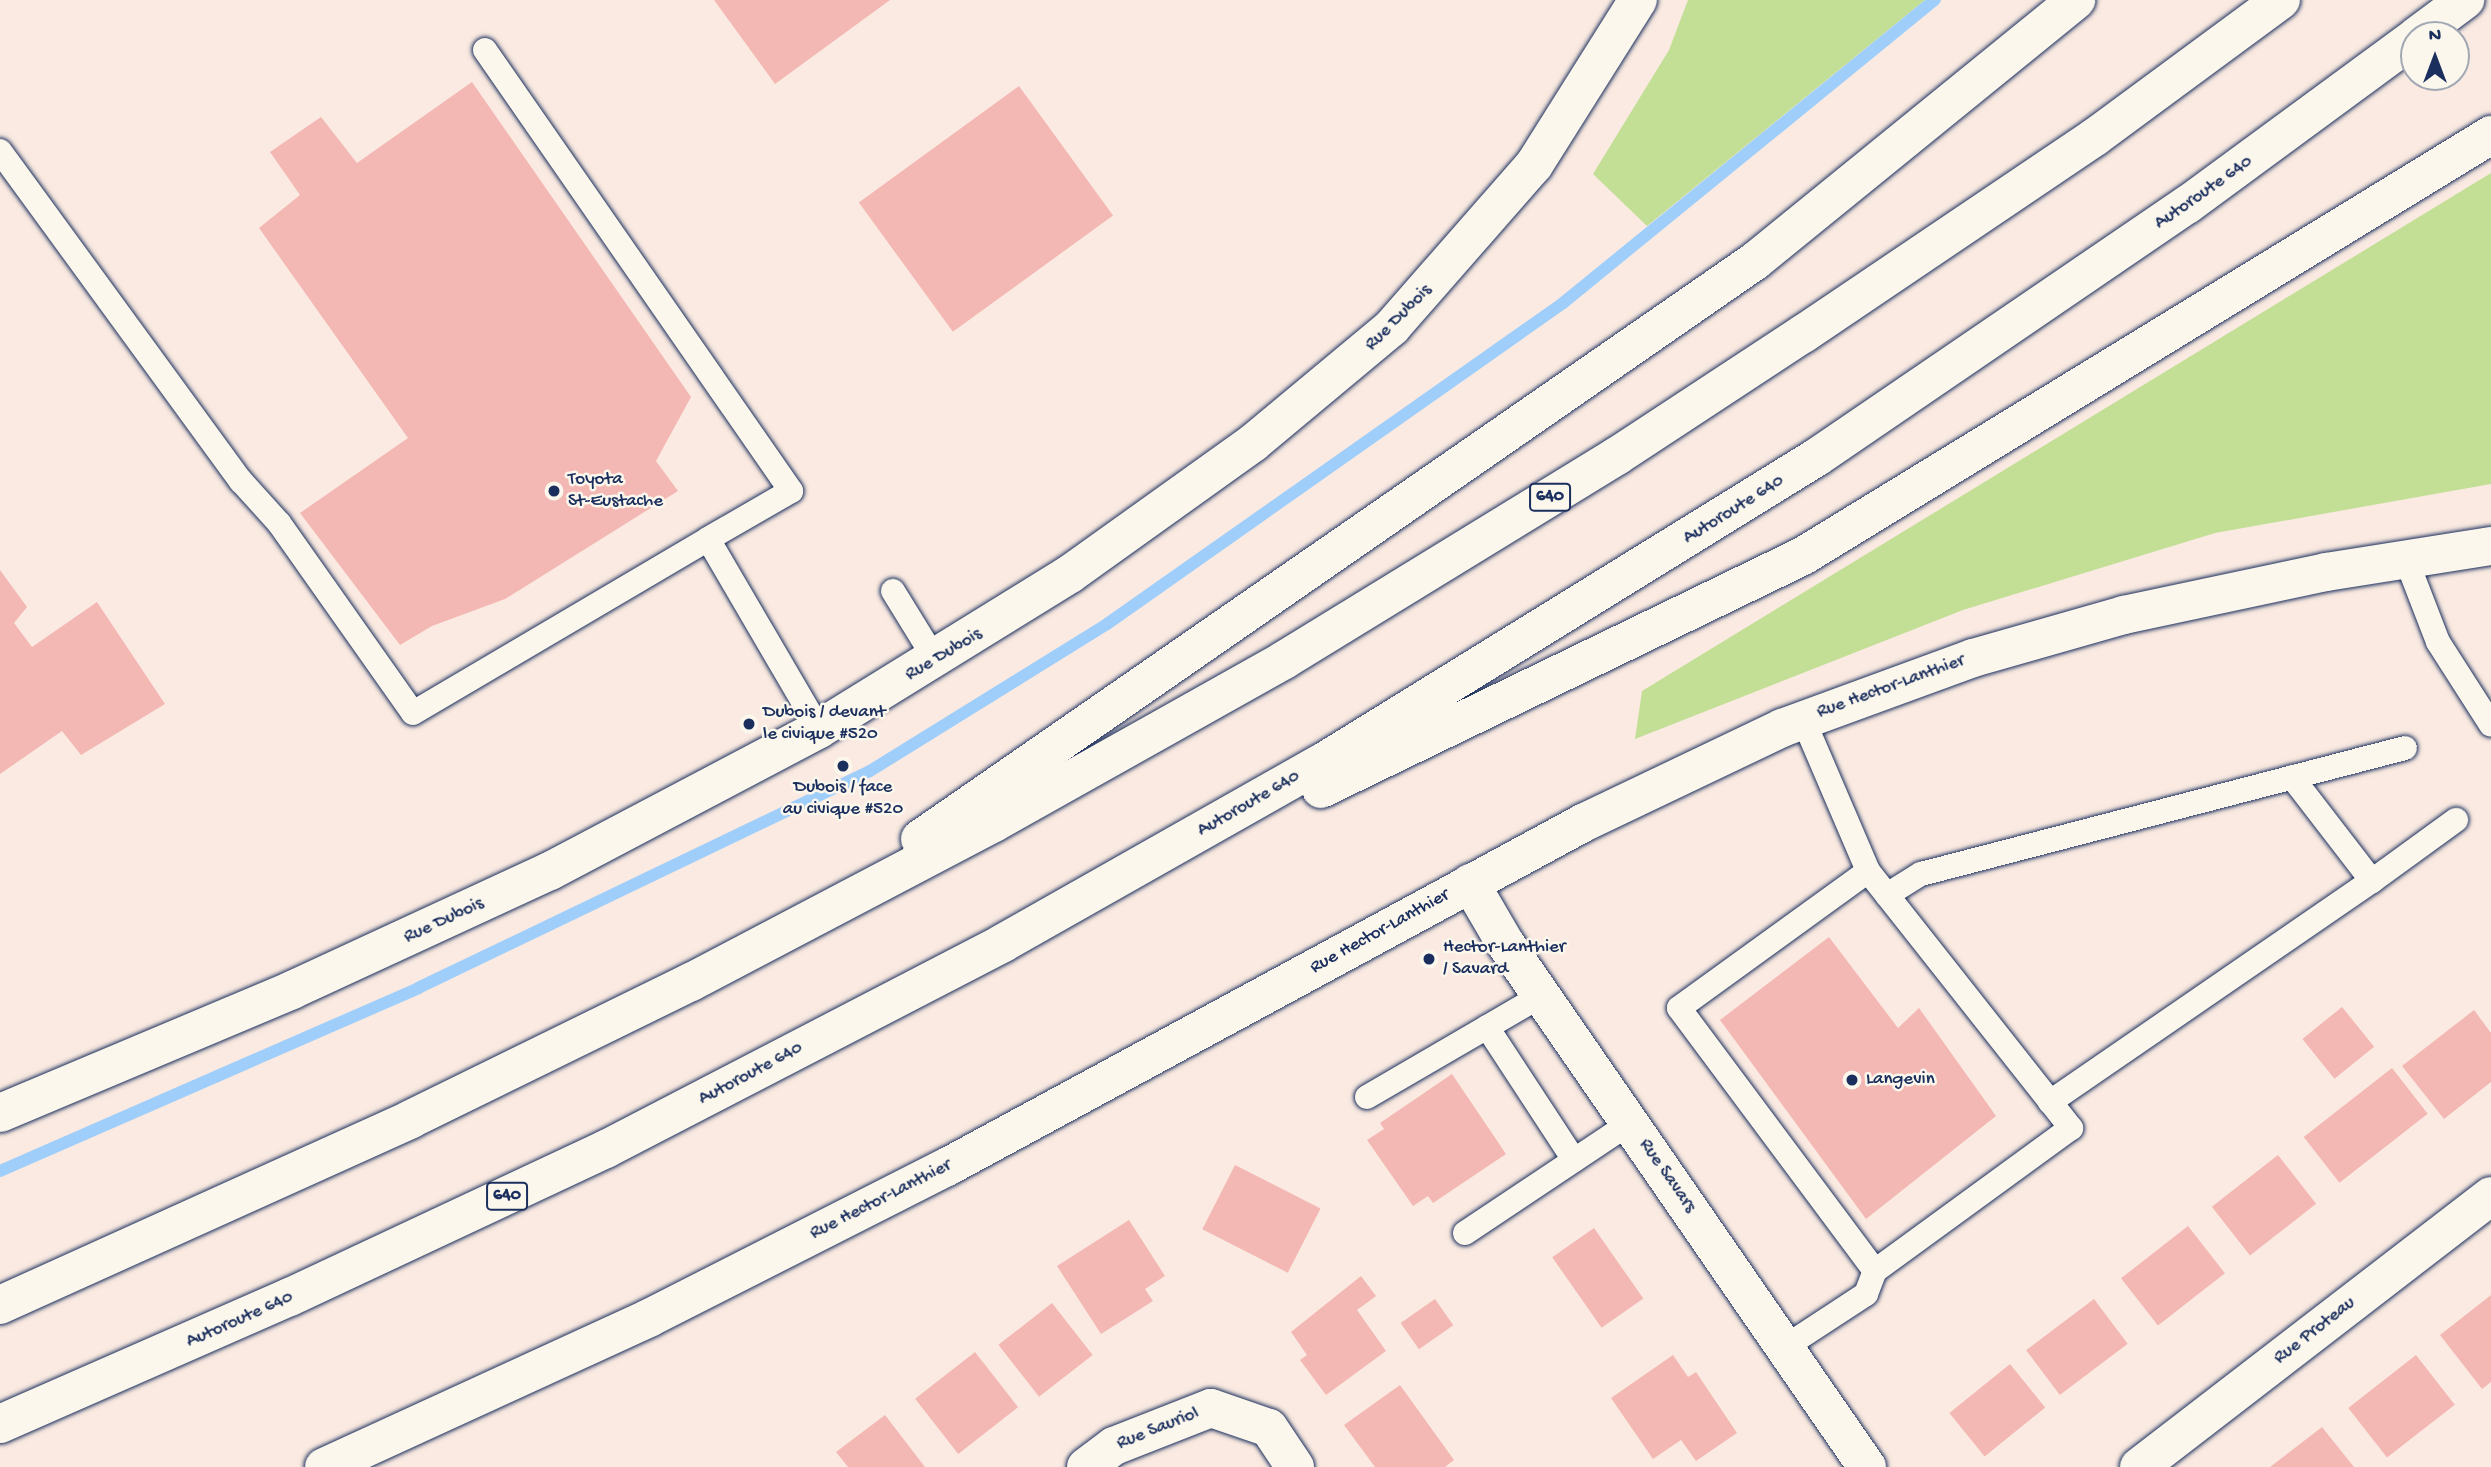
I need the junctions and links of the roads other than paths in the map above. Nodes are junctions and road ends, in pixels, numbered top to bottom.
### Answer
1 (1639, 0) edge
2 (2076, 0) edge
3 (2281, 0) edge
4 (2465, 0) edge
5 (2436, 21) edge
6 (2400, 48) edge
7 (485, 50) dead end
8 (2491, 135) edge
9 (0, 151) edge
10 (708, 539) junction
11 (2491, 546) edge
12 (2406, 559) junction
13 (893, 591) dead end
14 (936, 661) junction
15 (1803, 719) junction
16 (2491, 725) edge
17 (819, 729) junction
18 (2405, 748) dead end
19 (2292, 778) junction
20 (2456, 821) dead end
21 (1868, 871) junction
22 (2372, 881) junction
23 (1470, 883) junction
24 (1887, 895) junction
25 (781, 937) junction
26 (1003, 943) junction
27 (1542, 995) junction
28 (1487, 1027) junction
29 (1367, 1097) dead end
30 (2050, 1102) junction
31 (0, 1113) edge
32 (1630, 1123) junction
33 (1574, 1160) junction
34 (2491, 1196) edge
35 (1465, 1233) dead end
36 (1875, 1271) junction
37 (0, 1305) edge
38 (1785, 1347) junction
39 (0, 1424) edge
40 (324, 1467) edge
41 (1086, 1467) edge
42 (1295, 1467) edge
43 (1867, 1467) edge
44 (2139, 1467) edge

1 - 14 main road, Rue Dubois
2 - 25 main road
3 - 25 main road, 640
4 - 5 main road, Autoroute 640 / 640
6 - 26 main road, Autoroute 640 / 640
7 - 10 lane
8 - 26 main road
9 - 10 lane
10 - 17 lane
11 - 12 main road, Rue Hector-Lanthier
12 - 15 main road, Rue Hector-Lanthier
12 - 16 lane
13 - 14 lane
14 - 17 main road, Rue Dubois
15 - 21 lane
15 - 23 main road, Rue Hector-Lanthier
17 - 31 main road, Rue Dubois
18 - 19 lane
19 - 22 lane
19 - 24 lane
20 - 22 lane
21 - 24 lane
21 - 36 lane
22 - 30 lane
23 - 27 main road, Rue Savars
23 - 40 main road, Rue Hector-Lanthier
24 - 30 lane
25 - 37 main road, 640
26 - 39 main road, Autoroute 640 / 640
27 - 28 lane
27 - 32 main road, Rue Savars
28 - 29 lane
28 - 33 lane
30 - 36 lane
32 - 33 lane
32 - 38 main road, Rue Savars
33 - 35 lane
34 - 44 main road, Rue Proteau
36 - 38 lane
38 - 43 main road, Rue Savars
41 - 42 main road, Rue Sauriol

